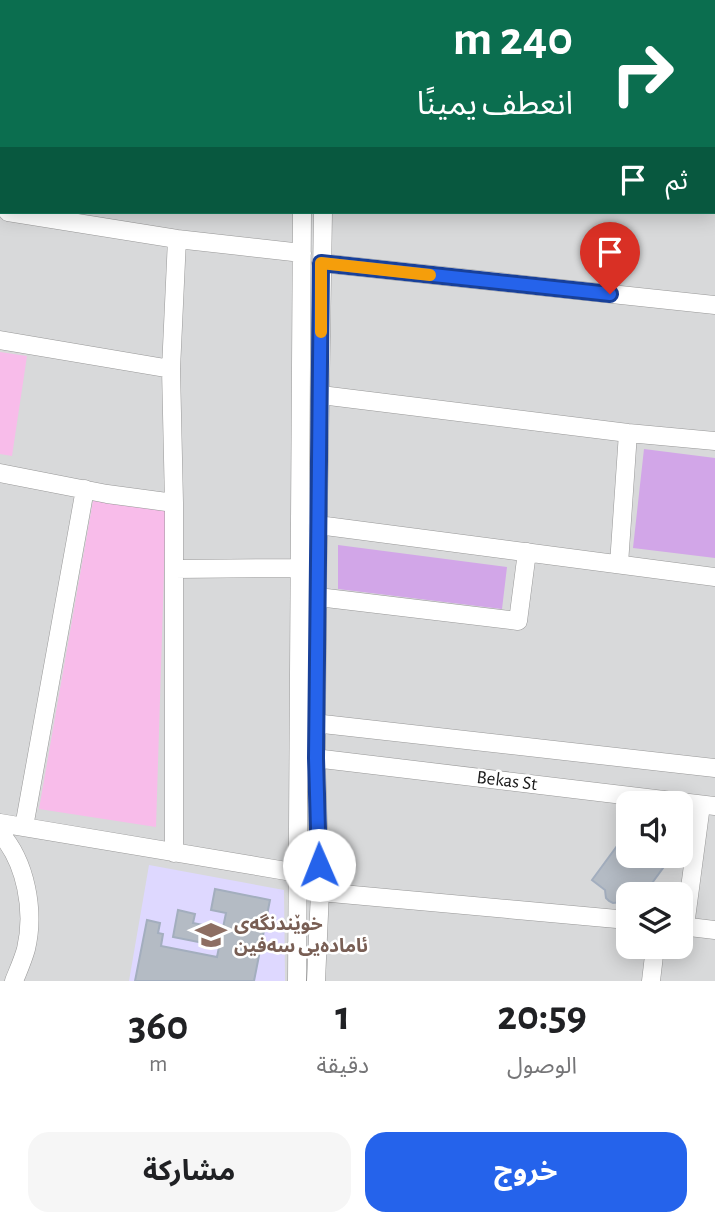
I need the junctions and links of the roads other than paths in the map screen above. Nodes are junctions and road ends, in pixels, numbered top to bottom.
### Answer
1 (21, 214) edge
2 (302, 214) edge
3 (323, 214) edge
4 (177, 239) junction
5 (302, 253) junction
6 (321, 263) junction
7 (715, 305) edge
8 (0, 340) edge
9 (171, 369) junction
10 (321, 395) junction
11 (628, 433) junction
12 (715, 442) edge
13 (0, 473) edge
14 (85, 489) junction
15 (174, 503) junction
16 (318, 525) junction
17 (527, 552) junction
18 (619, 564) junction
19 (299, 568) junction
20 (174, 569) junction
21 (715, 577) edge
22 (318, 597) junction
23 (308, 722) junction
24 (307, 757) junction
25 (715, 768) edge
26 (708, 806) edge
27 (0, 823) edge
28 (24, 827) junction
29 (0, 833) edge
30 (174, 853) junction
31 (298, 873) junction
32 (692, 882) edge
33 (320, 892) junction
34 (616, 919) edge
35 (693, 927) edge
36 (715, 930) edge
37 (653, 959) edge
38 (15, 981) edge
39 (297, 981) edge
40 (316, 981) edge
41 (650, 981) edge

1 - 4 street
2 - 5 street
3 - 6 street
4 - 5 street
4 - 9 street
5 - 19 street
6 - 7 street
6 - 10 street
8 - 9 street
9 - 15 street
10 - 11 street
10 - 16 street
11 - 12 street
11 - 18 street
13 - 14 street
14 - 15 street
14 - 28 street
15 - 20 street
16 - 17 street
16 - 22 street
17 - 18 street
17 - 22 street
18 - 21 street
19 - 20 street
19 - 23 street
20 - 30 street
22 - 23 street
23 - 24 street
23 - 25 street, Bekas St
24 - 26 street, Bekas St
24 - 31 street
24 - 33 street
26 - 32 street
27 - 28 street
28 - 30 street
29 - 38 street
30 - 31 street
31 - 39 street
33 - 34 street
33 - 40 street
35 - 36 street
37 - 41 street

